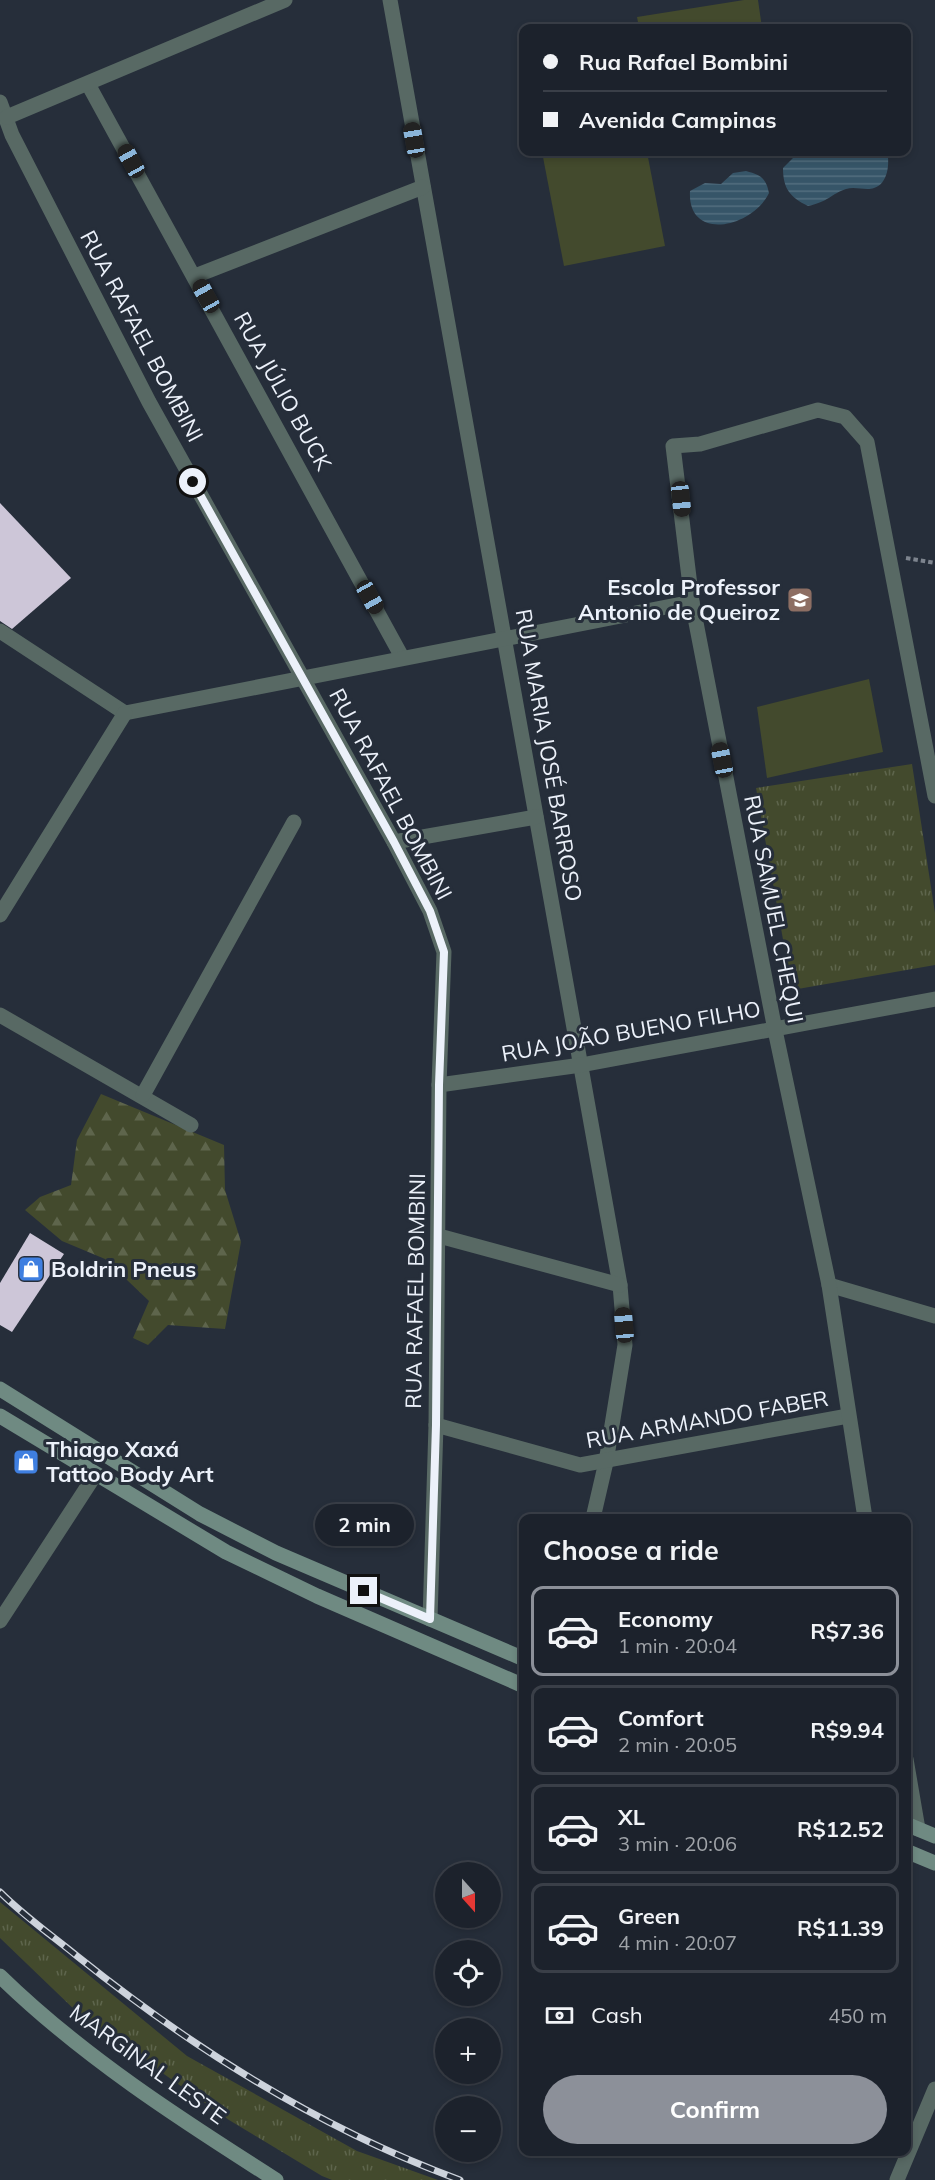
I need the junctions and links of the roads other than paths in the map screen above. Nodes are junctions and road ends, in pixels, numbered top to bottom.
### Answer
1 (285, 0) edge
2 (390, 0) edge
3 (88, 84) junction
4 (0, 102) edge
5 (7, 117) junction
6 (423, 187) junction
7 (195, 276) junction
8 (692, 603) junction
9 (0, 631) edge
10 (506, 637) junction
11 (402, 657) junction
12 (304, 680) junction
13 (125, 713) junction
14 (935, 796) edge
15 (536, 817) junction
16 (294, 822) dead end
17 (394, 842) junction
18 (0, 915) edge
19 (935, 999) edge
20 (0, 1015) edge
21 (775, 1030) junction
22 (582, 1065) junction
23 (439, 1085) junction
24 (143, 1095) junction
25 (191, 1125) dead end
26 (439, 1236) junction
27 (620, 1285) junction
28 (829, 1285) junction
29 (935, 1316) edge
30 (0, 1389) edge
31 (0, 1416) edge
32 (848, 1416) junction
33 (436, 1425) junction
34 (606, 1462) junction
35 (95, 1475) junction
36 (594, 1514) edge
37 (864, 1514) edge
38 (430, 1619) junction
39 (0, 1621) edge
40 (519, 1657) edge
41 (519, 1684) edge
42 (912, 1827) edge
43 (935, 1836) edge
44 (911, 1853) edge
45 (935, 1863) edge
46 (0, 1976) edge
47 (935, 2089) edge
48 (911, 2146) edge
49 (907, 2156) edge
50 (276, 2180) edge
51 (897, 2180) edge

1 - 3 street
2 - 6 street, RUA MARIA JOSÉ BARROSO
3 - 5 street
3 - 7 street, RUA JÚLIO BUCK
4 - 5 street, RUA RAFAEL BOMBINI
5 - 12 street, RUA RAFAEL BOMBINI
6 - 7 street
6 - 10 street, RUA MARIA JOSÉ BARROSO
7 - 11 street, RUA JÚLIO BUCK
8 - 10 street
8 - 14 street, RUA SAMUEL CHEQUI
8 - 21 street, RUA SAMUEL CHEQUI
9 - 13 street
10 - 11 street
10 - 15 street, RUA MARIA JOSÉ BARROSO
11 - 12 street
12 - 13 street
12 - 17 street, RUA RAFAEL BOMBINI
13 - 18 street
15 - 17 street
15 - 22 street, RUA MARIA JOSÉ BARROSO
16 - 24 street
17 - 23 street, RUA RAFAEL BOMBINI
19 - 21 street, RUA JOÃO BUENO FILHO
20 - 24 street
21 - 22 street, RUA JOÃO BUENO FILHO
21 - 28 street, RUA SAMUEL CHEQUI
22 - 23 street, RUA JOÃO BUENO FILHO
22 - 27 street, RUA MARIA JOSÉ BARROSO
23 - 26 street, RUA RAFAEL BOMBINI
24 - 25 street
26 - 27 street
26 - 33 street, RUA RAFAEL BOMBINI
27 - 34 street, RUA MARIA JOSÉ BARROSO
28 - 29 street
28 - 32 street, RUA SAMUEL CHEQUI
30 - 38 main road
31 - 35 main road
32 - 34 street, RUA ARMANDO FABER
32 - 37 street, RUA SAMUEL CHEQUI
33 - 34 street, RUA ARMANDO FABER
33 - 38 street, RUA RAFAEL BOMBINI
34 - 36 street, RUA MARIA JOSÉ BARROSO
35 - 39 street
35 - 41 main road
38 - 40 main road
42 - 43 main road
44 - 45 main road
46 - 50 main road, MARGINAL LESTE
47 - 48 street
49 - 51 street

